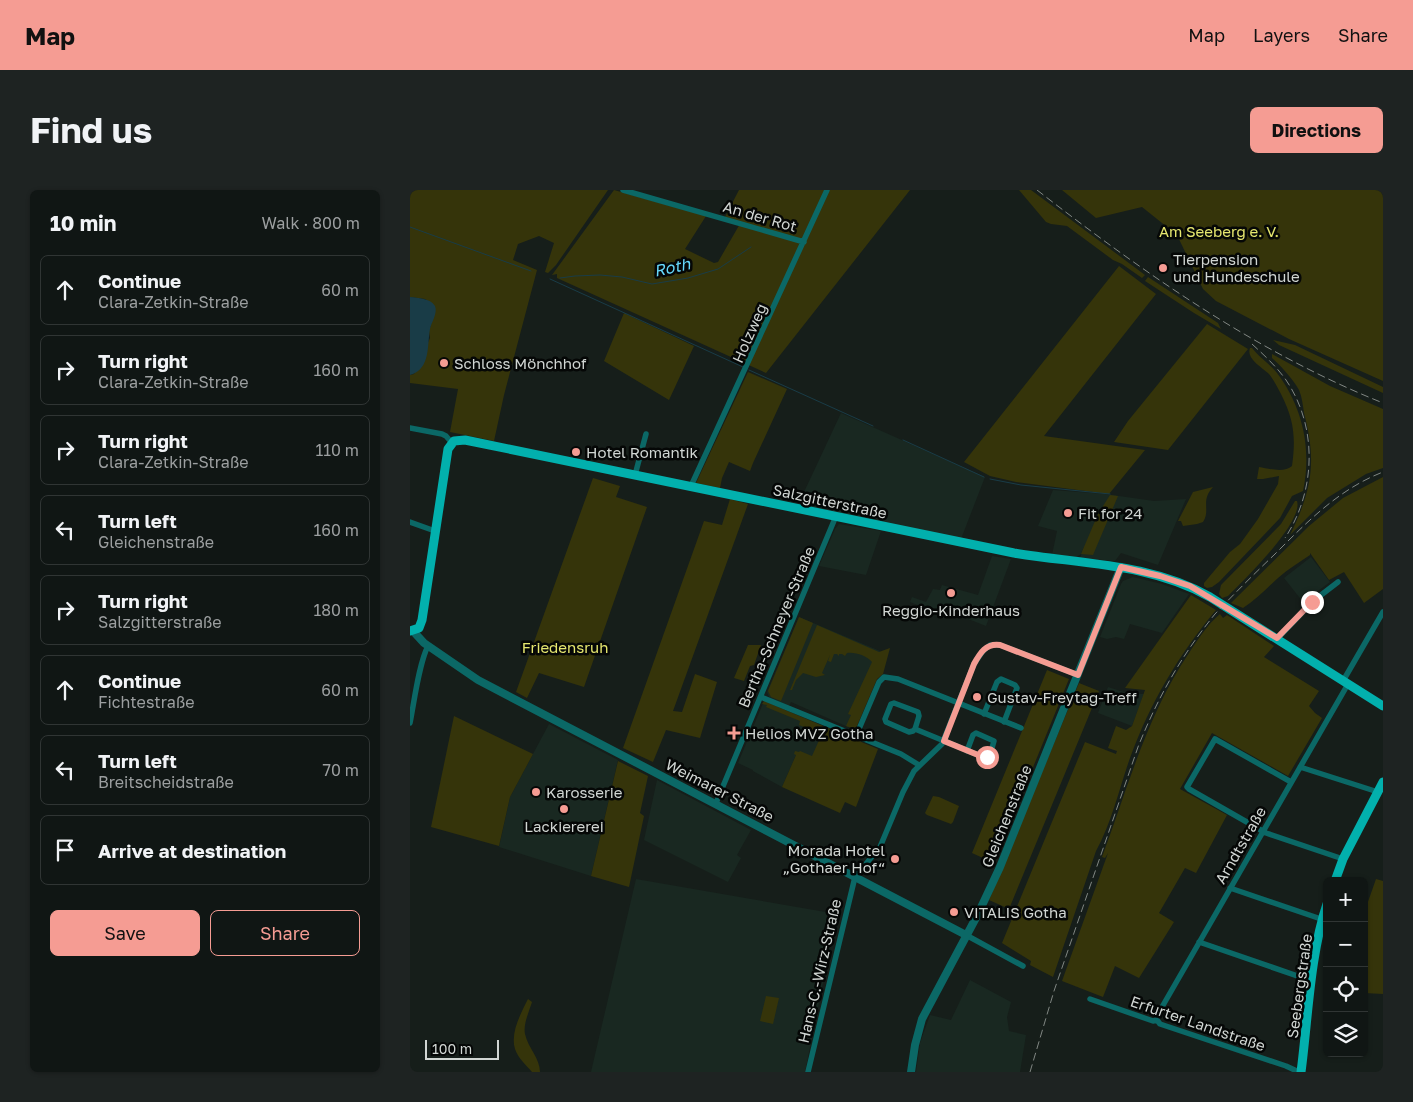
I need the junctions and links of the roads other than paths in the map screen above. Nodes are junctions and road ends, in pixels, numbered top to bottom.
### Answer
1 (623, 190) edge
2 (827, 190) edge
3 (804, 242) junction
4 (410, 428) edge
5 (646, 434) dead end
6 (452, 443) junction
7 (635, 475) junction
8 (691, 486) junction
9 (836, 516) junction
10 (410, 522) edge
11 (436, 531) junction
12 (1121, 567) junction
13 (1338, 582) dead end
14 (1383, 612) edge
15 (412, 631) edge
16 (1277, 638) junction
17 (428, 646) junction
18 (1078, 675) junction
19 (1345, 682) junction
20 (761, 697) junction
21 (959, 704) junction
22 (1383, 706) edge
23 (984, 714) junction
24 (1004, 722) junction
25 (410, 723) edge
26 (1021, 728) dead end
27 (915, 729) junction
28 (856, 736) junction
29 (944, 741) junction
30 (968, 751) junction
31 (918, 765) junction
32 (1300, 767) junction
33 (1291, 782) junction
34 (1383, 782) edge
35 (1378, 792) junction
36 (716, 803) junction
37 (1262, 832) junction
38 (1343, 860) junction
39 (855, 877) junction
40 (1337, 877) edge
41 (1230, 888) junction
42 (1323, 917) edge
43 (1322, 920) junction
44 (966, 936) junction
45 (1199, 942) junction
46 (1023, 966) dead end
47 (1312, 981) junction
48 (1090, 999) dead end
49 (1157, 1020) junction
50 (808, 1072) edge
51 (911, 1072) edge
52 (1300, 1072) edge

1 - 3 street, An der Rot
2 - 3 street, Holzweg
3 - 8 street, Holzweg
4 - 6 street, Salzgitterstraße
5 - 7 street
6 - 7 main road, Salzgitterstraße
6 - 11 main road
7 - 8 main road, Salzgitterstraße
8 - 9 main road, Salzgitterstraße
9 - 12 main road, Salzgitterstraße
9 - 20 street, Bertha-Schneyer-Straße
10 - 11 street
11 - 15 main road
12 - 16 main road, Salzgitterstraße
12 - 18 street, Gleichenstraße
13 - 16 street
14 - 19 street, Arndtstraße
15 - 17 street, Weimarer Straße
16 - 19 main road, Salzgitterstraße
17 - 25 street
17 - 36 street, Weimarer Straße
18 - 21 street
18 - 44 street, Gleichenstraße
19 - 22 main road, Salzgitterstraße
19 - 32 street, Arndtstraße
20 - 28 street
20 - 36 street, Bertha-Schneyer-Straße
21 - 23 street
21 - 28 street
21 - 29 street
23 - 24 street
23 - 24 street
24 - 26 street
27 - 27 street
27 - 29 street
28 - 31 street
29 - 30 street
29 - 31 street
30 - 30 street
31 - 39 street
32 - 33 street, Arndtstraße
32 - 35 street
33 - 37 street, Arndtstraße
33 - 37 street
34 - 35 main road
35 - 38 main road
36 - 39 street, Weimarer Straße
37 - 38 street
37 - 41 street, Arndtstraße
38 - 40 main road
39 - 44 street, Weimarer Straße
39 - 50 street, Hans-C.-Wirz-Straße
41 - 43 street
41 - 45 street, Arndtstraße
42 - 43 main road, Seebergstraße
43 - 47 main road, Seebergstraße
44 - 46 street, Weimarer Straße
44 - 51 street, Gleichenstraße
45 - 47 street
45 - 49 street, Arndtstraße
47 - 52 main road, Seebergstraße
48 - 49 street, Erfurter Landstraße
49 - 52 street, Erfurter Landstraße

